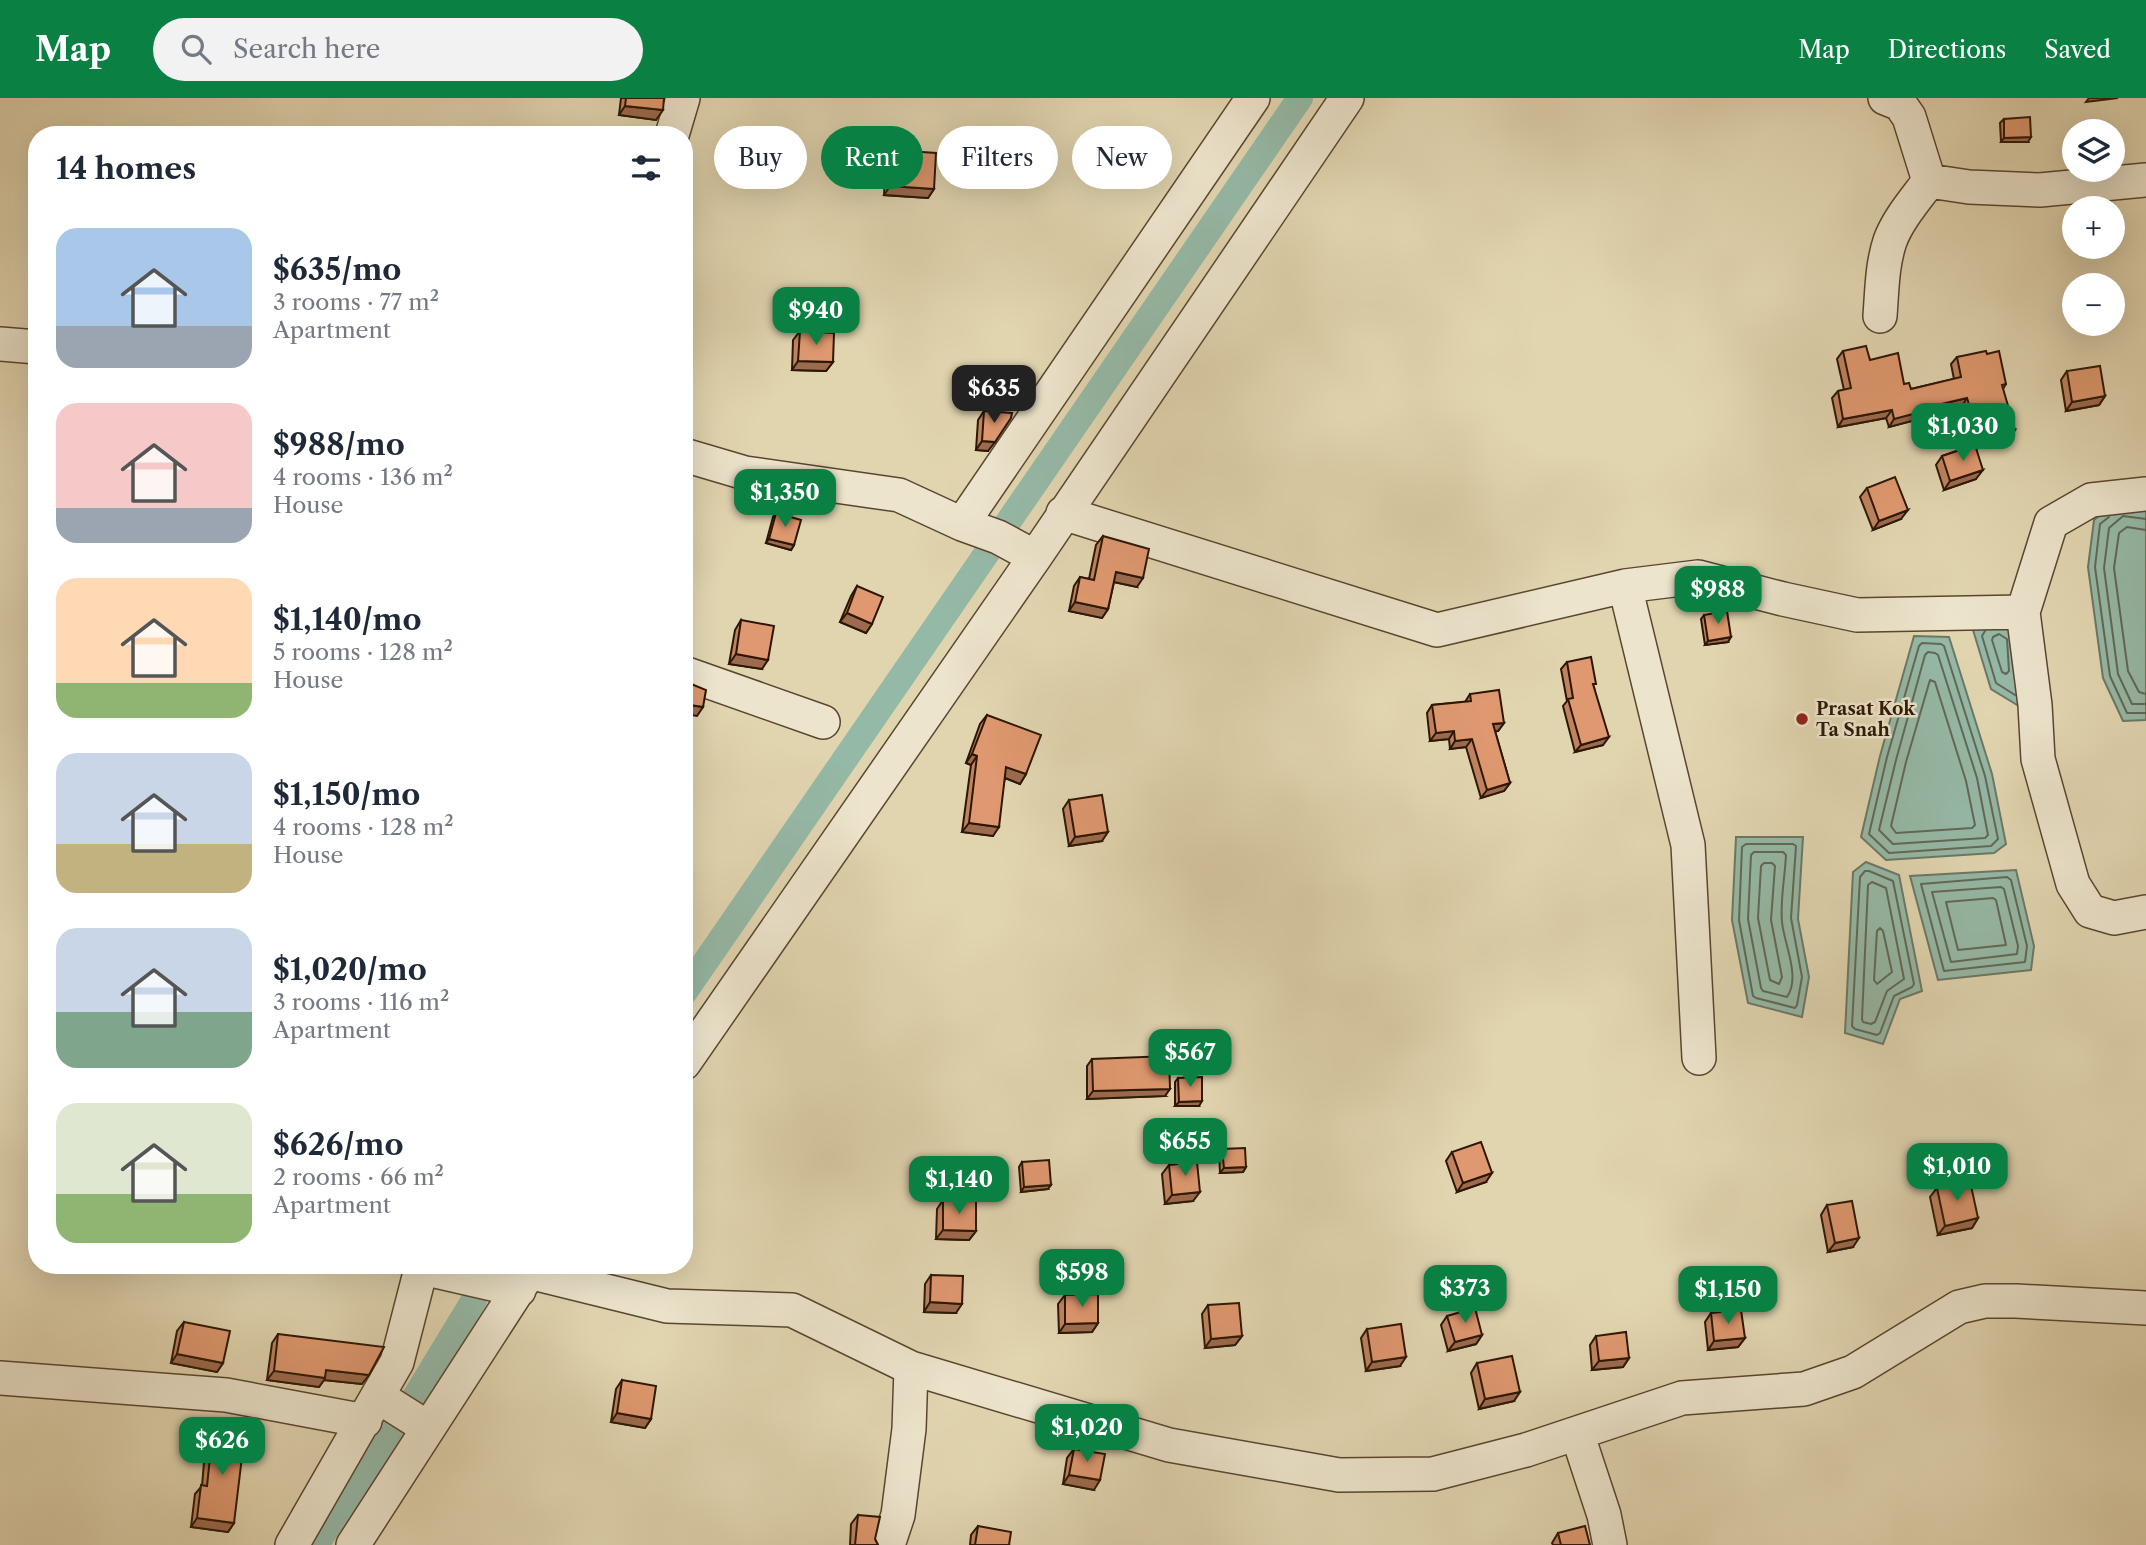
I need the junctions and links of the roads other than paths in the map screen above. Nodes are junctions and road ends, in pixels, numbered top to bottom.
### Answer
1 (683, 98) edge
2 (1253, 98) edge
3 (1347, 98) edge
4 (1885, 98) edge
5 (675, 126) edge
6 (2146, 180) edge
7 (1929, 181) junction
8 (1880, 316) dead end
9 (0, 344) edge
10 (28, 346) edge
11 (693, 458) edge
12 (2146, 494) edge
13 (1063, 513) junction
14 (962, 524) junction
15 (1035, 557) junction
16 (1626, 586) junction
17 (2023, 612) junction
18 (693, 676) edge
19 (823, 722) dead end
20 (2146, 912) edge
21 (693, 1050) edge
22 (1699, 1058) dead end
23 (420, 1274) edge
24 (506, 1274) edge
25 (527, 1276) edge
26 (2146, 1308) edge
27 (911, 1368) junction
28 (0, 1378) edge
29 (372, 1409) junction
30 (428, 1428) junction
31 (1577, 1433) junction
32 (292, 1545) edge
33 (353, 1545) edge
34 (888, 1545) edge
35 (1609, 1545) edge

1 - 5 street
2 - 14 street
3 - 13 street
4 - 7 street
6 - 7 street
7 - 8 street
9 - 10 street
11 - 14 street
12 - 17 street
13 - 15 street
13 - 16 street
14 - 15 street
15 - 21 street
16 - 17 street
16 - 22 street
17 - 20 street
18 - 19 street
23 - 29 street
24 - 25 street
25 - 27 street
25 - 30 street
26 - 31 street
27 - 31 street
27 - 34 street
28 - 29 street
29 - 30 street
29 - 32 street
30 - 33 street
31 - 35 street

